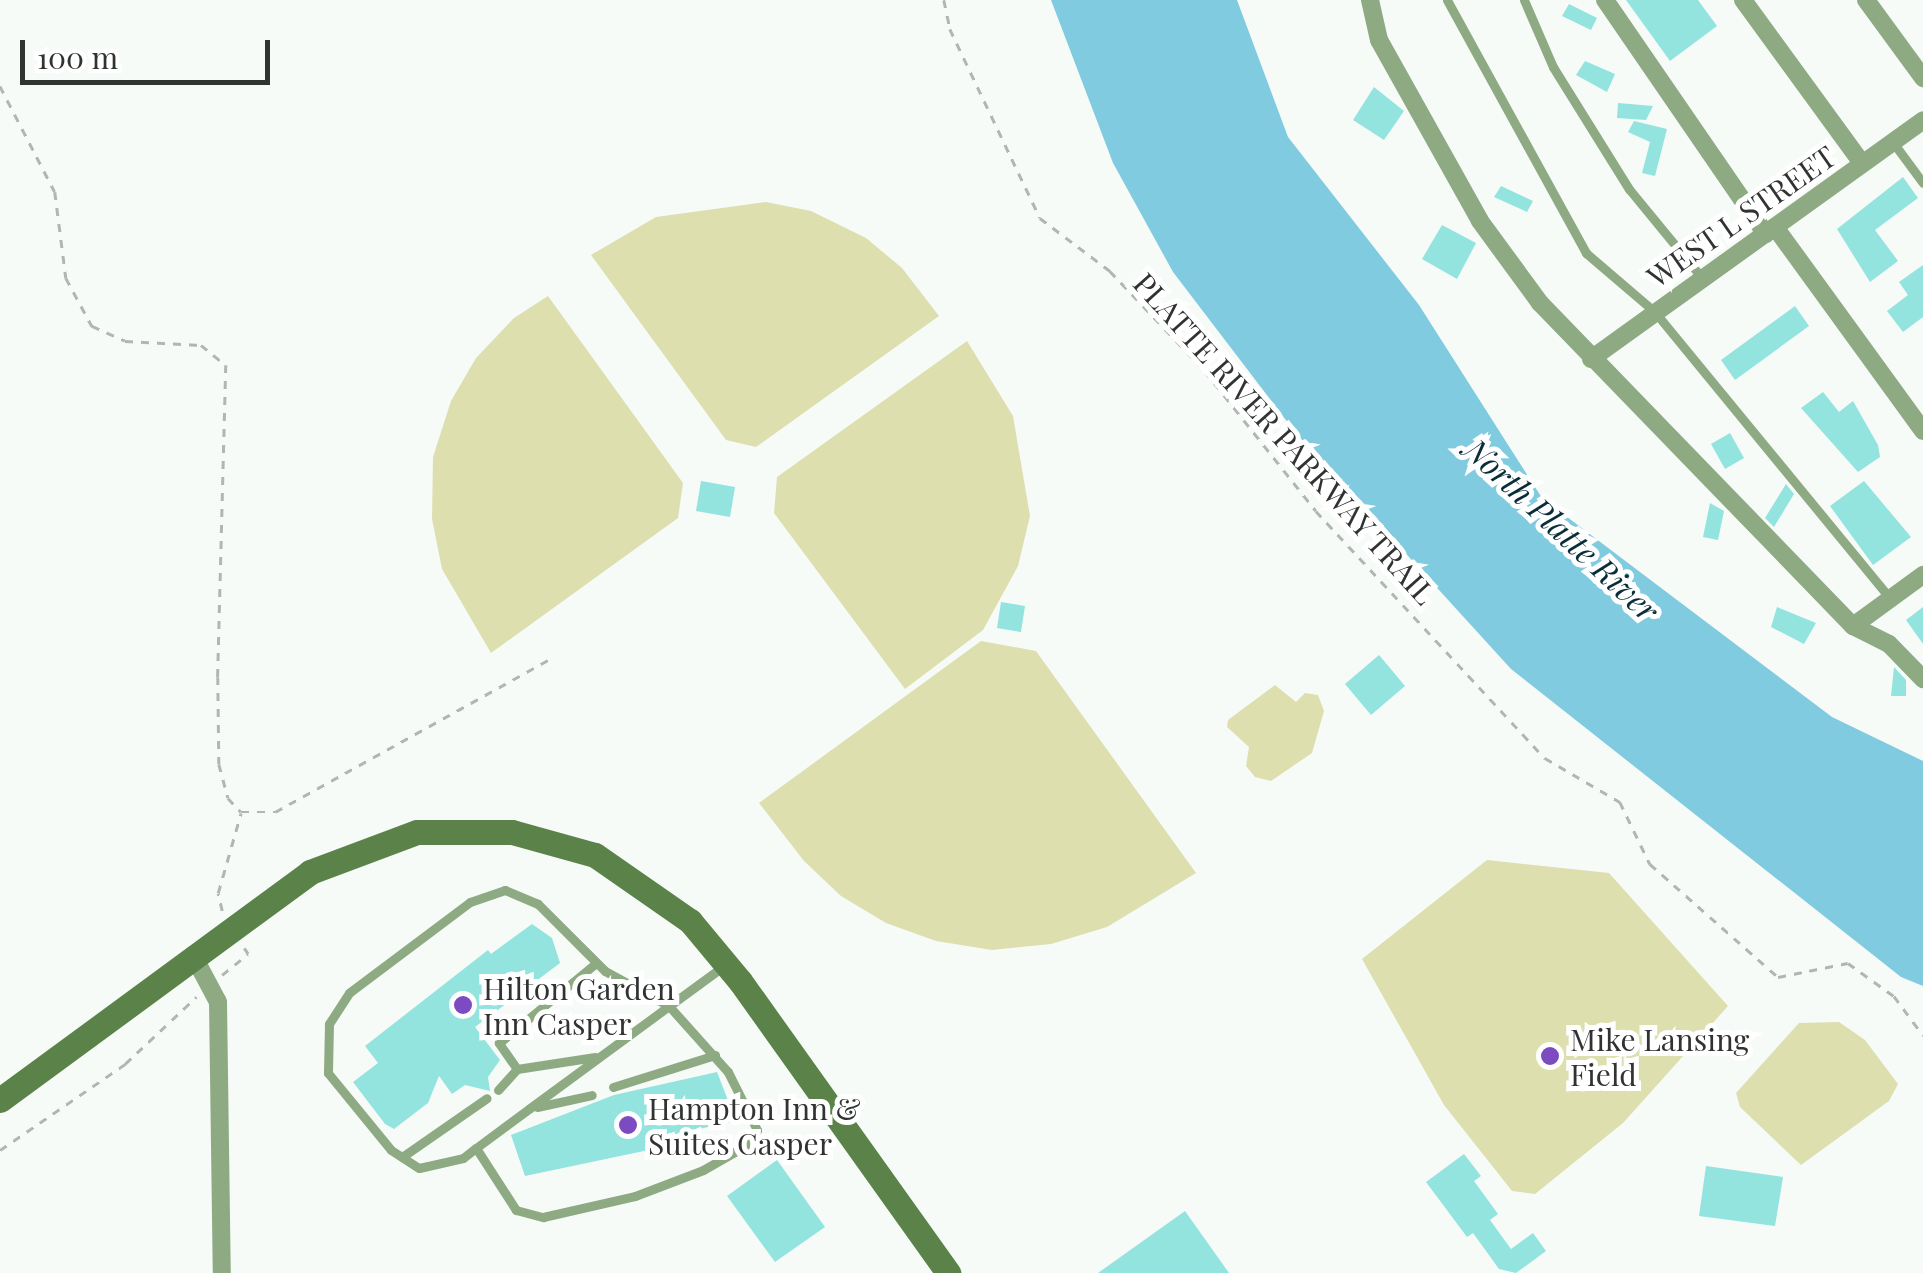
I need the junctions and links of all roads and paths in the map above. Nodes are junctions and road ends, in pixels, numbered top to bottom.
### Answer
1 (944, 0) edge
2 (1370, 0) edge
3 (1448, 0) edge
4 (1524, 0) edge
5 (1605, 0) edge
6 (1743, 0) edge
7 (1866, 0) edge
8 (1923, 78) edge
9 (0, 86) edge
10 (1923, 120) edge
11 (1892, 142) junction
12 (1862, 163) junction
13 (1923, 183) edge
14 (1770, 230) junction
15 (1702, 278) junction
16 (1654, 311) junction
17 (1591, 358) junction
18 (1923, 431) edge
19 (1923, 574) edge
20 (1890, 598) junction
21 (1853, 626) junction
22 (550, 659) dead end
23 (1923, 678) edge
24 (241, 812) junction
25 (231, 928) junction
26 (193, 955) junction
27 (727, 963) junction
28 (596, 964) junction
29 (208, 986) junction
30 (669, 1006) junction
31 (1923, 1035) edge
32 (715, 1054) junction
33 (601, 1056) junction
34 (517, 1069) junction
35 (613, 1087) dead end
36 (498, 1090) dead end
37 (592, 1095) dead end
38 (487, 1098) dead end
39 (0, 1100) edge
40 (530, 1108) junction
41 (476, 1148) junction
42 (0, 1150) edge
43 (402, 1157) junction
44 (222, 1273) edge
45 (948, 1273) edge

1 - 31 path, PLATTE RIVER PARKWAY TRAIL
2 - 17 street
3 - 16 lane
4 - 15 lane
5 - 14 street
6 - 12 street
7 - 8 street
9 - 24 path
10 - 11 street, WEST L STREET
11 - 12 street, WEST L STREET
11 - 13 lane
12 - 14 street, WEST L STREET
14 - 15 street, WEST L STREET
14 - 18 street
15 - 16 street, WEST L STREET
16 - 17 street, WEST L STREET
16 - 20 lane
17 - 21 street
19 - 20 street
20 - 21 street
21 - 23 street
22 - 24 path
24 - 25 path
25 - 26 main road
25 - 27 main road
25 - 29 path
26 - 29 street
26 - 39 main road
27 - 30 lane
27 - 45 main road
28 - 30 lane
28 - 34 lane
28 - 43 lane
29 - 42 path
29 - 44 street
30 - 32 lane
30 - 33 lane
32 - 35 lane
32 - 41 lane
33 - 34 lane
33 - 40 lane
34 - 36 lane
37 - 40 lane
38 - 43 lane
40 - 41 lane
41 - 43 lane

